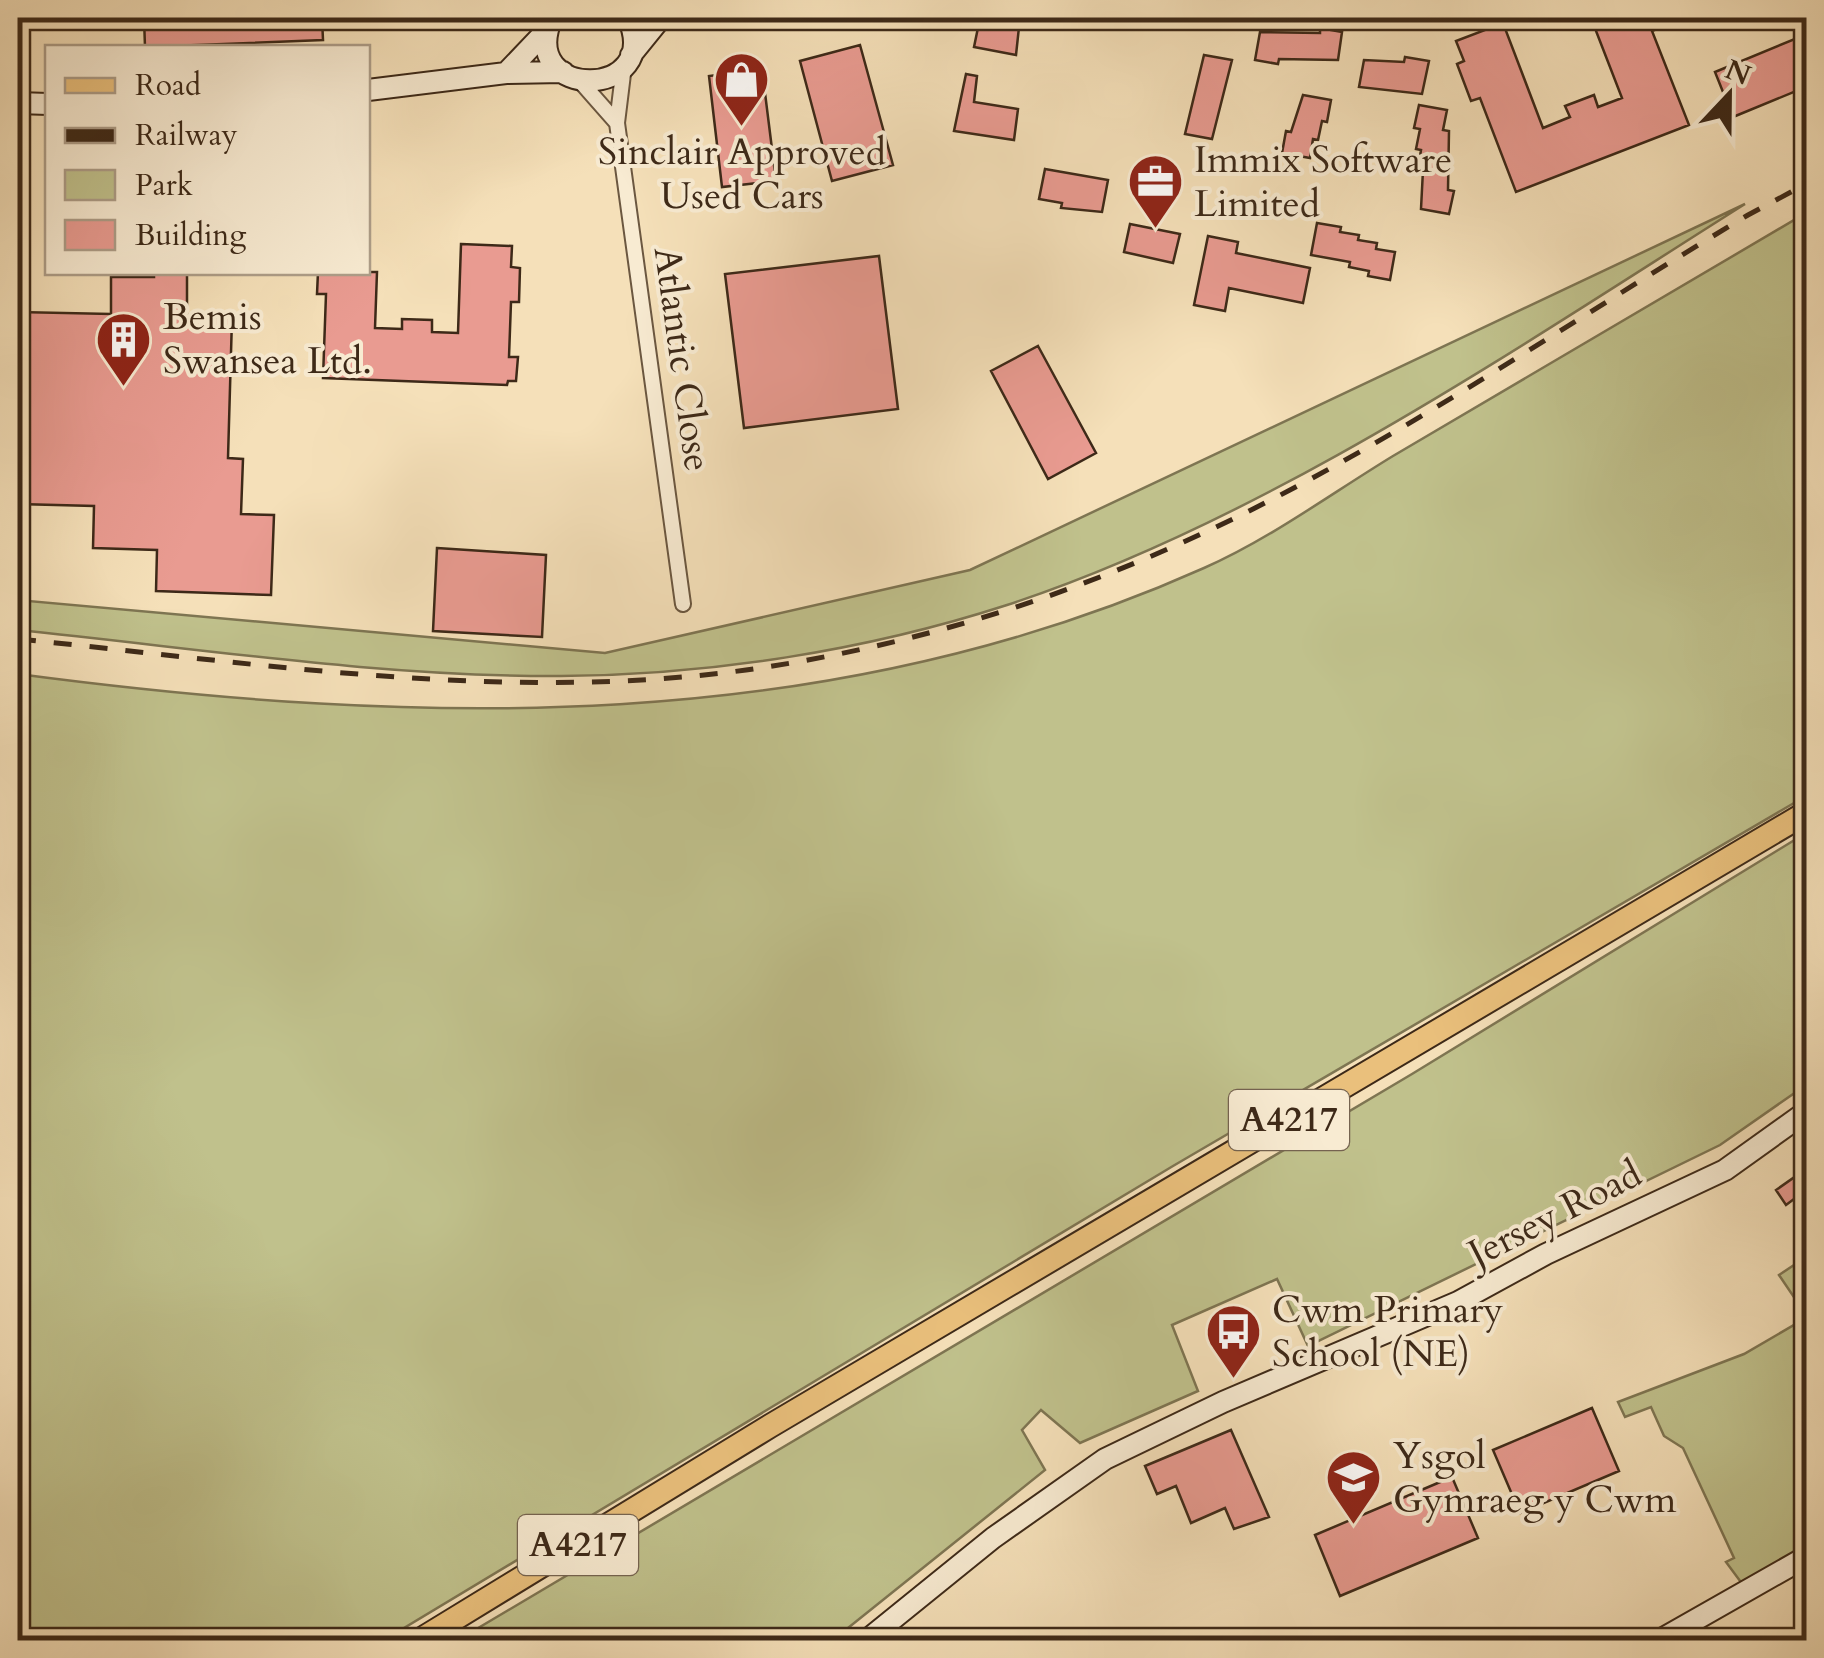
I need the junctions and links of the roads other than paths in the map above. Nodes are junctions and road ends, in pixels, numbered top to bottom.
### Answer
1 (628, 18) edge
2 (661, 18) edge
3 (550, 23) edge
4 (627, 61) junction
5 (506, 73) junction
6 (572, 77) junction
7 (370, 90) edge
8 (18, 104) edge
9 (45, 104) edge
10 (617, 123) junction
11 (683, 604) dead end
12 (1806, 813) edge
13 (1806, 1112) edge
14 (1806, 1557) edge
15 (1666, 1639) edge
16 (420, 1640) edge
17 (867, 1640) edge

1 - 4 main road
2 - 4 main road
3 - 5 main road
3 - 6 main road
4 - 6 main road
4 - 10 street, Atlantic Close
5 - 6 main road
5 - 7 main road
6 - 10 street
8 - 9 main road
10 - 11 street, Atlantic Close
12 - 16 main road, A4217
13 - 17 main road, Jersey Road
14 - 15 main road

